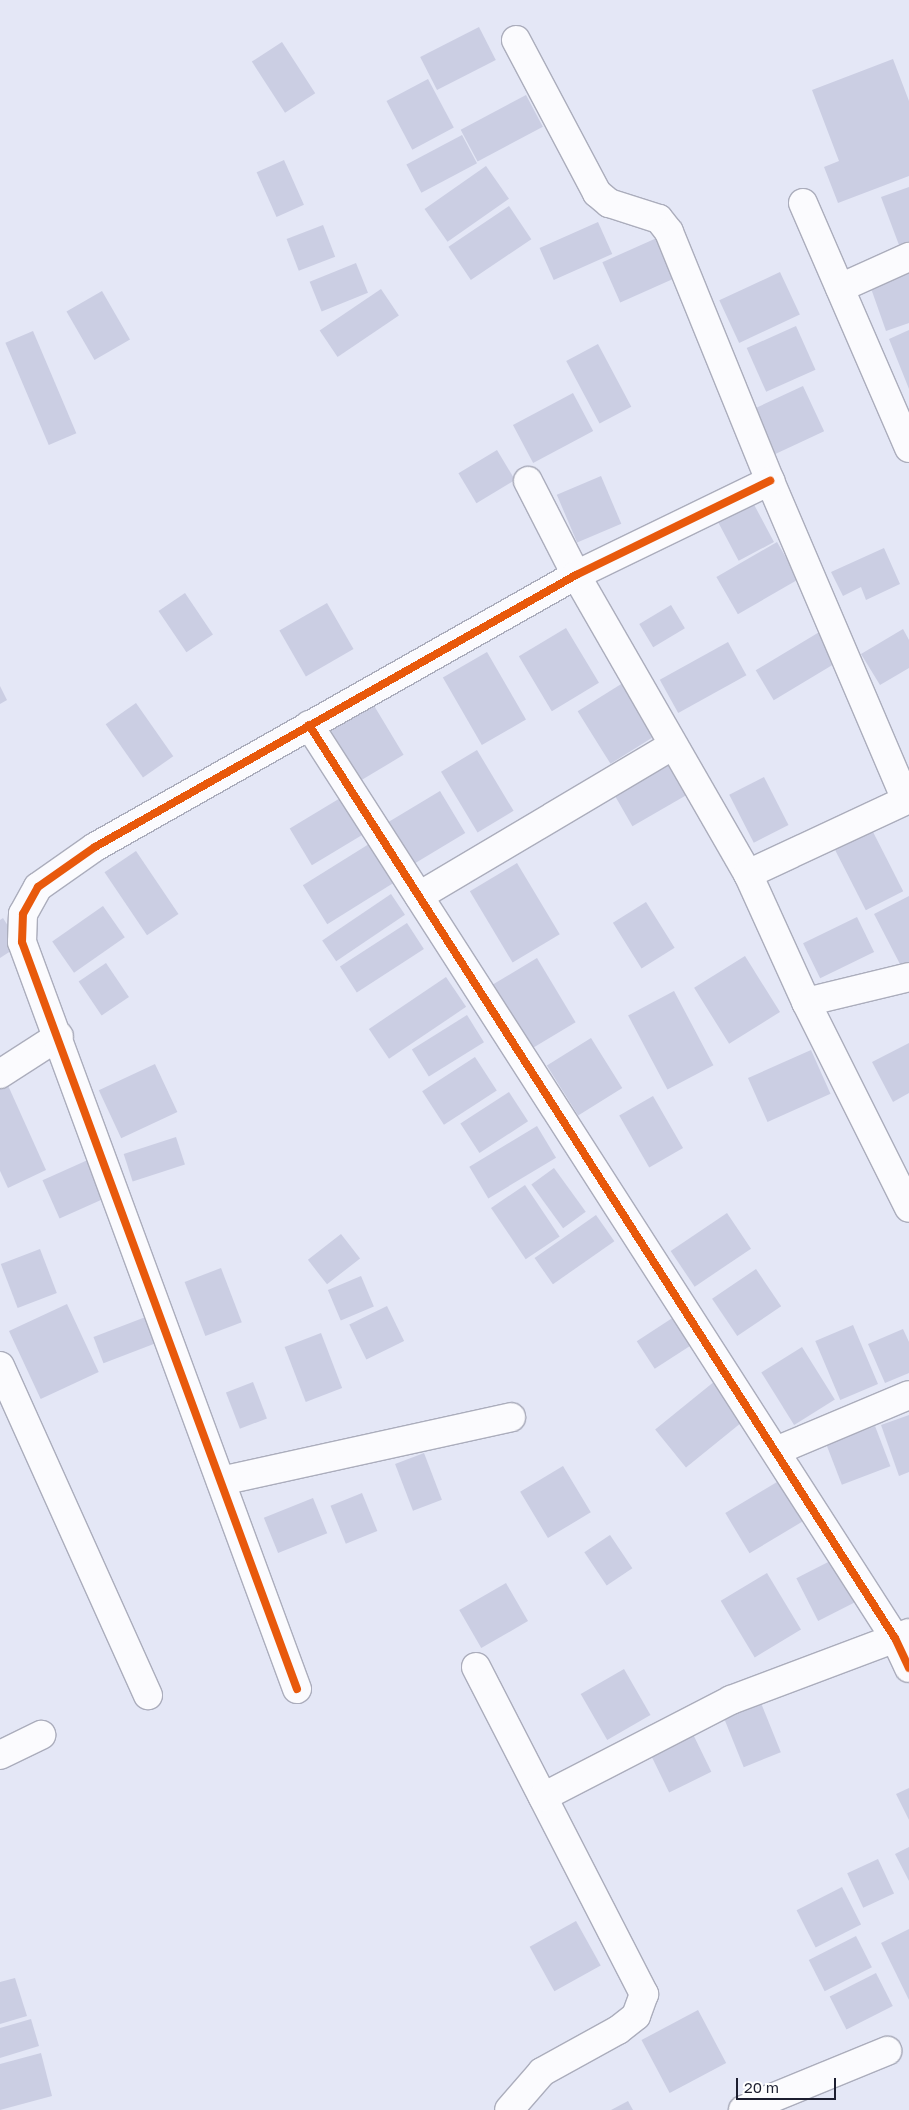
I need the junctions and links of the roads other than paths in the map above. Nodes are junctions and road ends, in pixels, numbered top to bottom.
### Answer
1 (516, 40) dead end
2 (803, 203) dead end
3 (909, 257) edge
4 (840, 288) junction
5 (909, 448) edge
6 (528, 480) dead end
7 (770, 481) junction
8 (576, 576) junction
9 (308, 725) junction
10 (673, 744) junction
11 (908, 800) edge
12 (748, 874) junction
13 (419, 896) junction
14 (909, 976) edge
15 (806, 1002) junction
16 (58, 1036) junction
17 (0, 1074) edge
18 (909, 1208) edge
19 (0, 1366) edge
20 (909, 1395) edge
21 (511, 1417) dead end
22 (776, 1451) junction
23 (221, 1482) junction
24 (902, 1636) edge
25 (476, 1667) dead end
26 (909, 1668) edge
27 (297, 1689) dead end
28 (148, 1694) dead end
29 (41, 1735) dead end
30 (0, 1755) edge
31 (543, 1797) junction
32 (887, 2051) dead end
33 (509, 2110) edge
34 (743, 2110) edge

1 - 7 street
2 - 4 street
3 - 4 street
4 - 5 street
6 - 8 street
7 - 8 street
7 - 11 street
8 - 9 street
8 - 10 street
9 - 13 street
9 - 16 street
10 - 12 street
10 - 13 street
11 - 12 street
12 - 15 street
13 - 22 street
14 - 15 street
15 - 18 street
16 - 17 street
16 - 23 street
19 - 28 street
20 - 22 street
21 - 23 street
22 - 24 street
23 - 27 street
24 - 26 street
24 - 31 street
25 - 31 street
29 - 30 street
31 - 33 street
32 - 34 street

